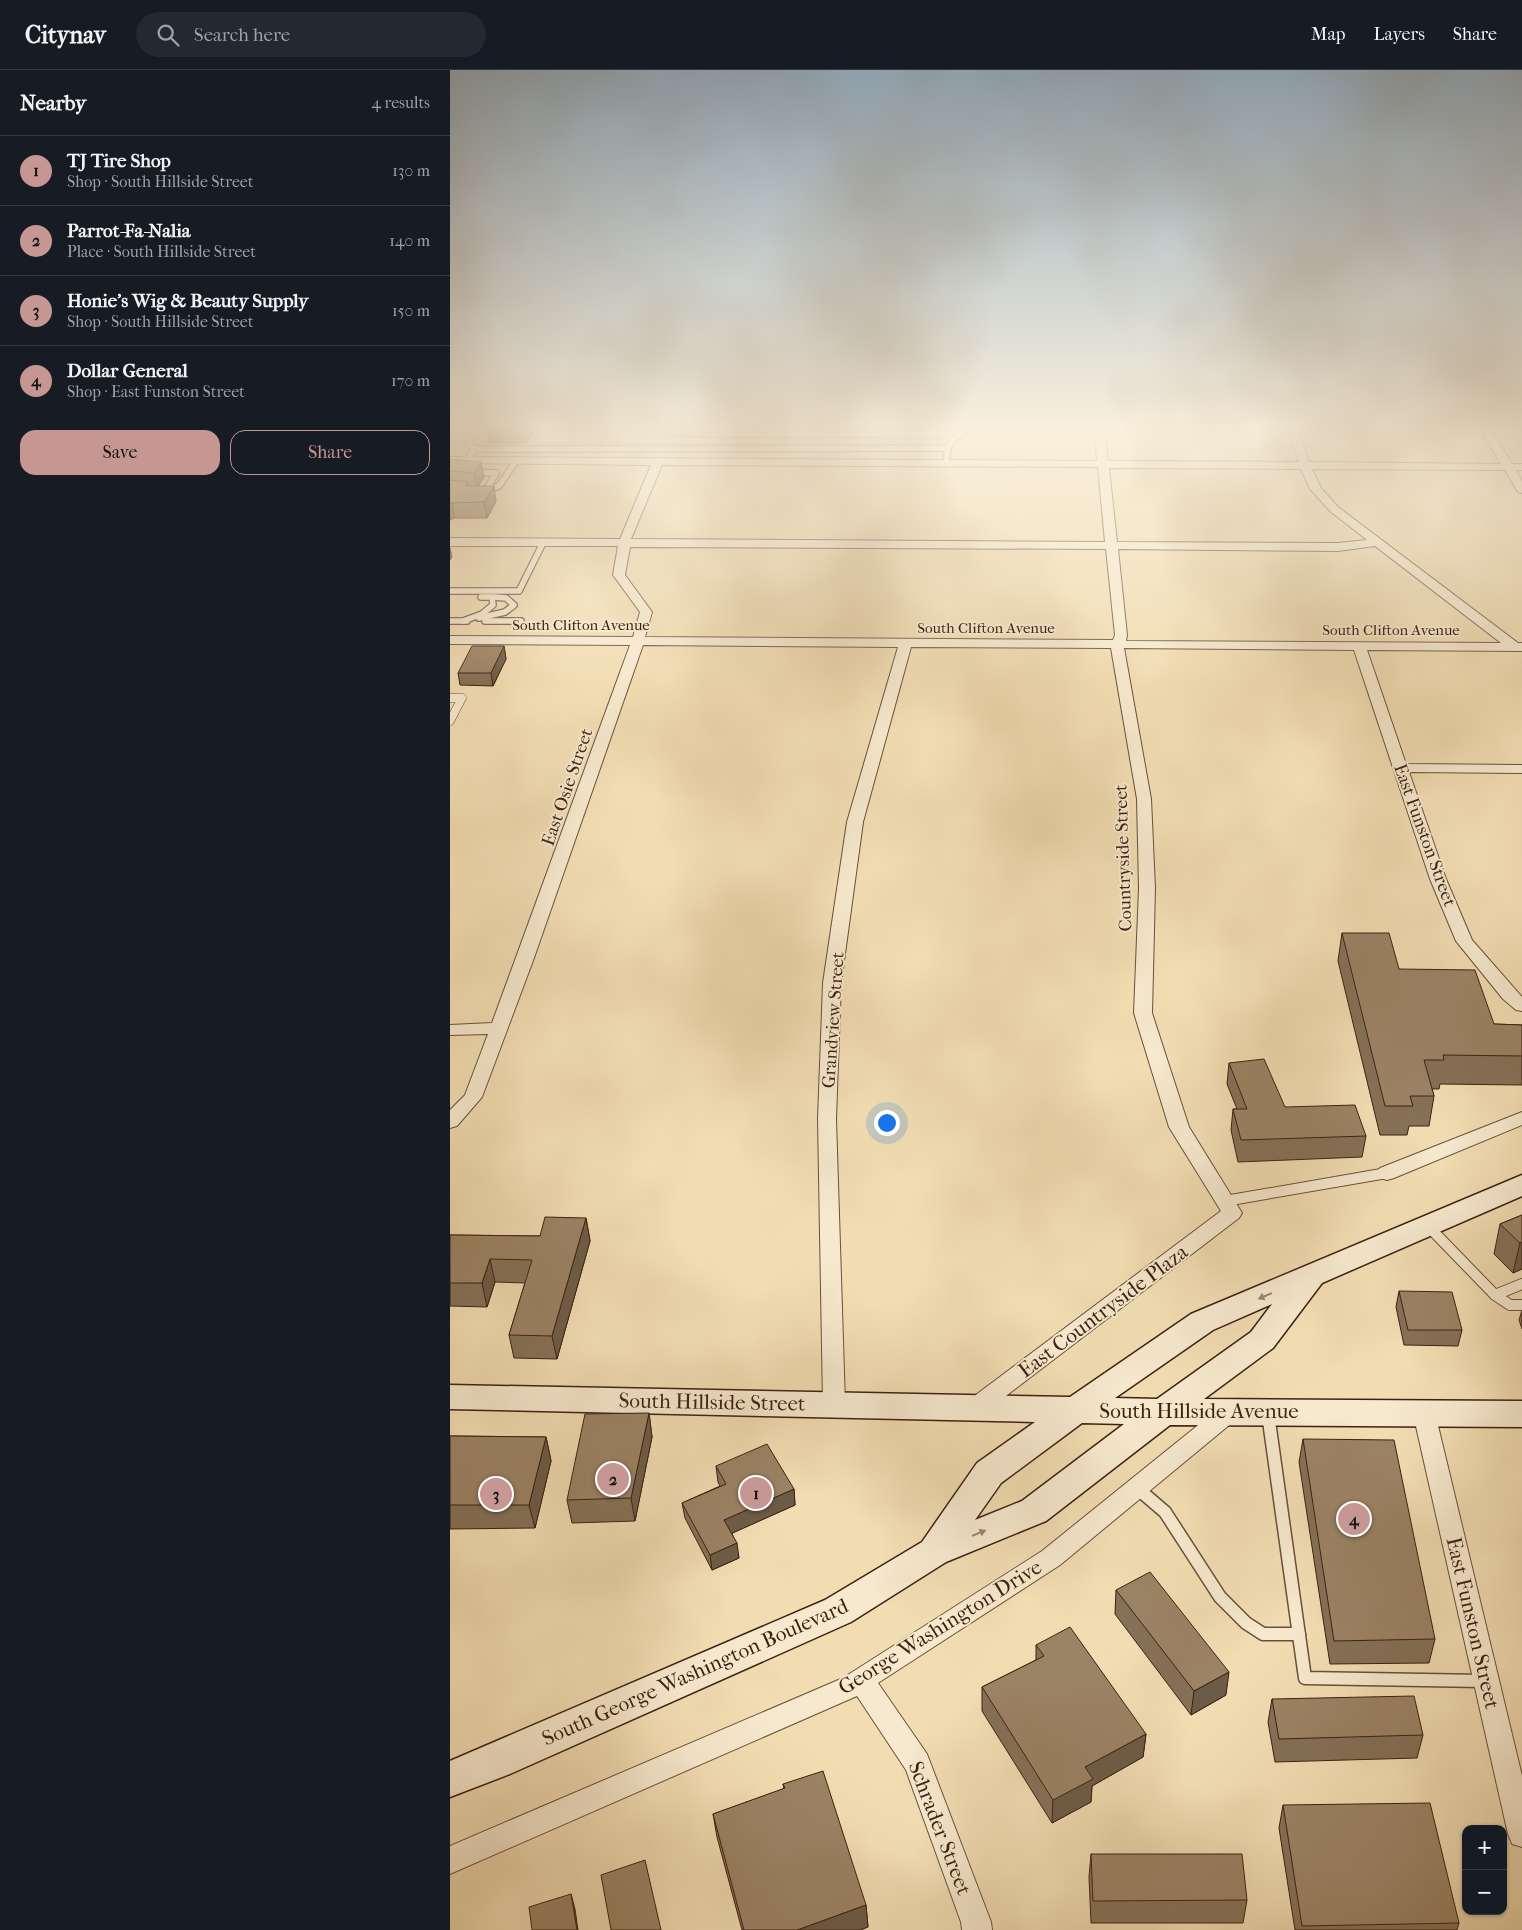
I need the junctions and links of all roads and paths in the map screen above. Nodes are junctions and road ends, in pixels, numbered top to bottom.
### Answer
1 (638, 512) edge
2 (1108, 512) edge
3 (1338, 512) edge
4 (450, 542) edge
5 (1378, 542) junction
6 (543, 543) junction
7 (625, 543) junction
8 (1111, 546) junction
9 (450, 591) edge
10 (450, 596) edge
11 (492, 597) junction
12 (472, 619) junction
13 (450, 621) edge
14 (463, 621) junction
15 (521, 621) dead end
16 (450, 640) edge
17 (638, 642) junction
18 (906, 643) junction
19 (1118, 645) junction
20 (1359, 646) junction
21 (1519, 647) edge
22 (450, 698) edge
23 (450, 721) edge
24 (1400, 768) junction
25 (1522, 769) edge
26 (1522, 1006) edge
27 (499, 1028) junction
28 (450, 1030) edge
29 (1522, 1118) edge
30 (450, 1122) edge
31 (1387, 1173) joint
32 (1522, 1185) edge
33 (1229, 1207) junction
34 (1428, 1226) junction
35 (1310, 1277) junction
36 (1522, 1284) edge
37 (1495, 1295) junction
38 (1522, 1305) edge
39 (450, 1397) edge
40 (834, 1404) junction
41 (973, 1409) junction
42 (1077, 1410) junction
43 (1232, 1411) junction
44 (1267, 1411) junction
45 (1162, 1412) junction
46 (1424, 1413) junction
47 (1522, 1414) edge
48 (1136, 1488) junction
49 (934, 1552) junction
50 (1299, 1634) junction
51 (861, 1680) junction
52 (1486, 1681) junction
53 (450, 1779) edge
54 (1522, 1834) edge
55 (450, 1860) edge
56 (977, 1930) edge

1 - 7 street, East Osie Street
2 - 8 street, Countryside Street
3 - 5 street
4 - 6 street
5 - 8 street
5 - 21 street
6 - 7 street
6 - 9 lane
7 - 8 street
7 - 17 street, East Osie Street
8 - 19 street, Countryside Street
10 - 11 lane
11 - 12 lane
11 - 12 lane
12 - 14 lane
13 - 14 lane
14 - 15 lane
16 - 17 street, South Clifton Avenue
17 - 18 street, South Clifton Avenue
17 - 27 street, East Osie Street
18 - 19 street, South Clifton Avenue
18 - 40 street, Grandview Street
19 - 20 street, South Clifton Avenue
19 - 33 street, Countryside Street
20 - 21 street, South Clifton Avenue
20 - 24 street, East Funston Street
22 - 23 lane
24 - 25 street
24 - 26 street, East Funston Street
27 - 28 street
27 - 30 street, East Osie Street
29 - 31 street
31 - 33 lane
32 - 34 street, South George Washington Boulevard
33 - 41 street, East Countryside Plaza
34 - 35 street, South George Washington Boulevard
34 - 37 lane
35 -> 42 street, South George Washington Boulevard
35 - 45 street, South George Washington Boulevard
36 - 37 lane
37 - 38 lane
39 - 40 street, South Hillside Street
40 - 41 street, South Hillside Street
41 - 42 street, South Hillside Avenue
42 - 45 street, South Hillside Avenue
42 - 49 street, South George Washington Boulevard
43 - 44 street, South Hillside Avenue
43 - 45 street, South Hillside Avenue
43 - 48 street, George Washington Drive
44 - 46 street, South Hillside Avenue
44 - 50 lane
49 -> 45 street, South George Washington Boulevard
46 - 47 street
46 - 52 street, East Funston Street
48 - 50 lane
48 - 51 street, George Washington Drive
49 - 53 street, South George Washington Boulevard
50 - 52 lane
51 - 55 street, George Washington Drive
51 - 56 street, Schrader Street
52 - 54 street, East Funston Street

